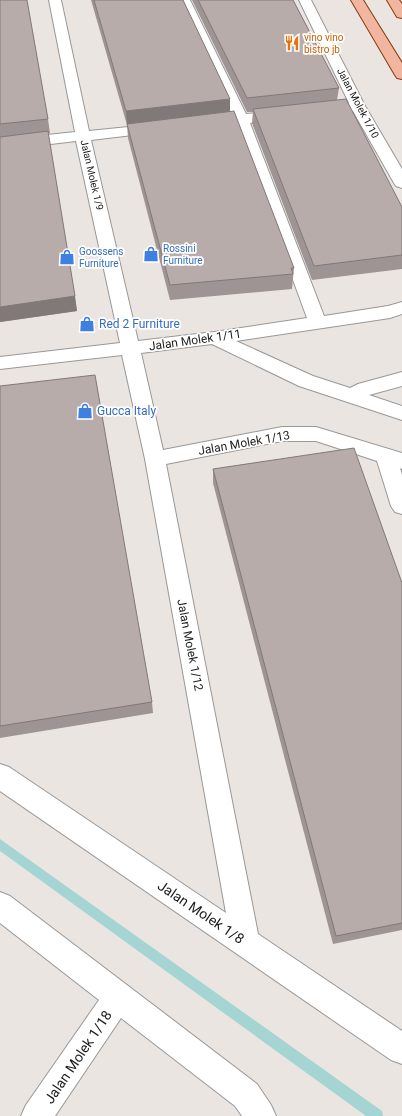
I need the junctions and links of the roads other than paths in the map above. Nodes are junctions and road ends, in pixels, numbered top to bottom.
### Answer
1 (56, 0) edge
2 (184, 0) edge
3 (305, 0) edge
4 (357, 0) edge
5 (393, 0) edge
6 (402, 14) edge
7 (402, 75) edge
8 (358, 106) junction
9 (241, 119) junction
10 (193, 124) edge
11 (170, 127) edge
12 (83, 137) junction
13 (0, 145) edge
14 (402, 183) edge
15 (398, 311) edge
16 (318, 323) junction
17 (214, 338) junction
18 (130, 349) junction
19 (0, 364) edge
20 (402, 380) edge
21 (351, 396) junction
22 (402, 413) edge
23 (393, 458) edge
24 (156, 459) junction
25 (402, 506) edge
26 (0, 776) edge
27 (0, 906) edge
28 (245, 942) junction
29 (118, 997) junction
30 (402, 1049) edge
31 (37, 1116) edge
32 (260, 1116) edge

1 - 12 street, Jalan Molek 1/9
2 - 9 street
3 - 8 street, Jalan Molek 1/10
4 - 7 main road
5 - 6 main road
8 - 9 street
8 - 14 street, Jalan Molek 1/10
9 - 10 street
9 - 16 street
11 - 12 street
12 - 13 street
12 - 18 street, Jalan Molek 1/9
15 - 16 street, Jalan Molek 1/11
16 - 17 street, Jalan Molek 1/11
17 - 18 street, Jalan Molek 1/11
17 - 21 street
18 - 19 street, Jalan Molek 1/11
18 - 24 street, Jalan Molek 1/12
20 - 21 street
21 - 22 street
23 - 24 street, Jalan Molek 1/13
23 - 25 street
24 - 28 street, Jalan Molek 1/12
26 - 28 street, Jalan Molek 1/8
27 - 29 street
28 - 30 street, Jalan Molek 1/8
29 - 31 street, Jalan Molek 1/18
29 - 32 street

